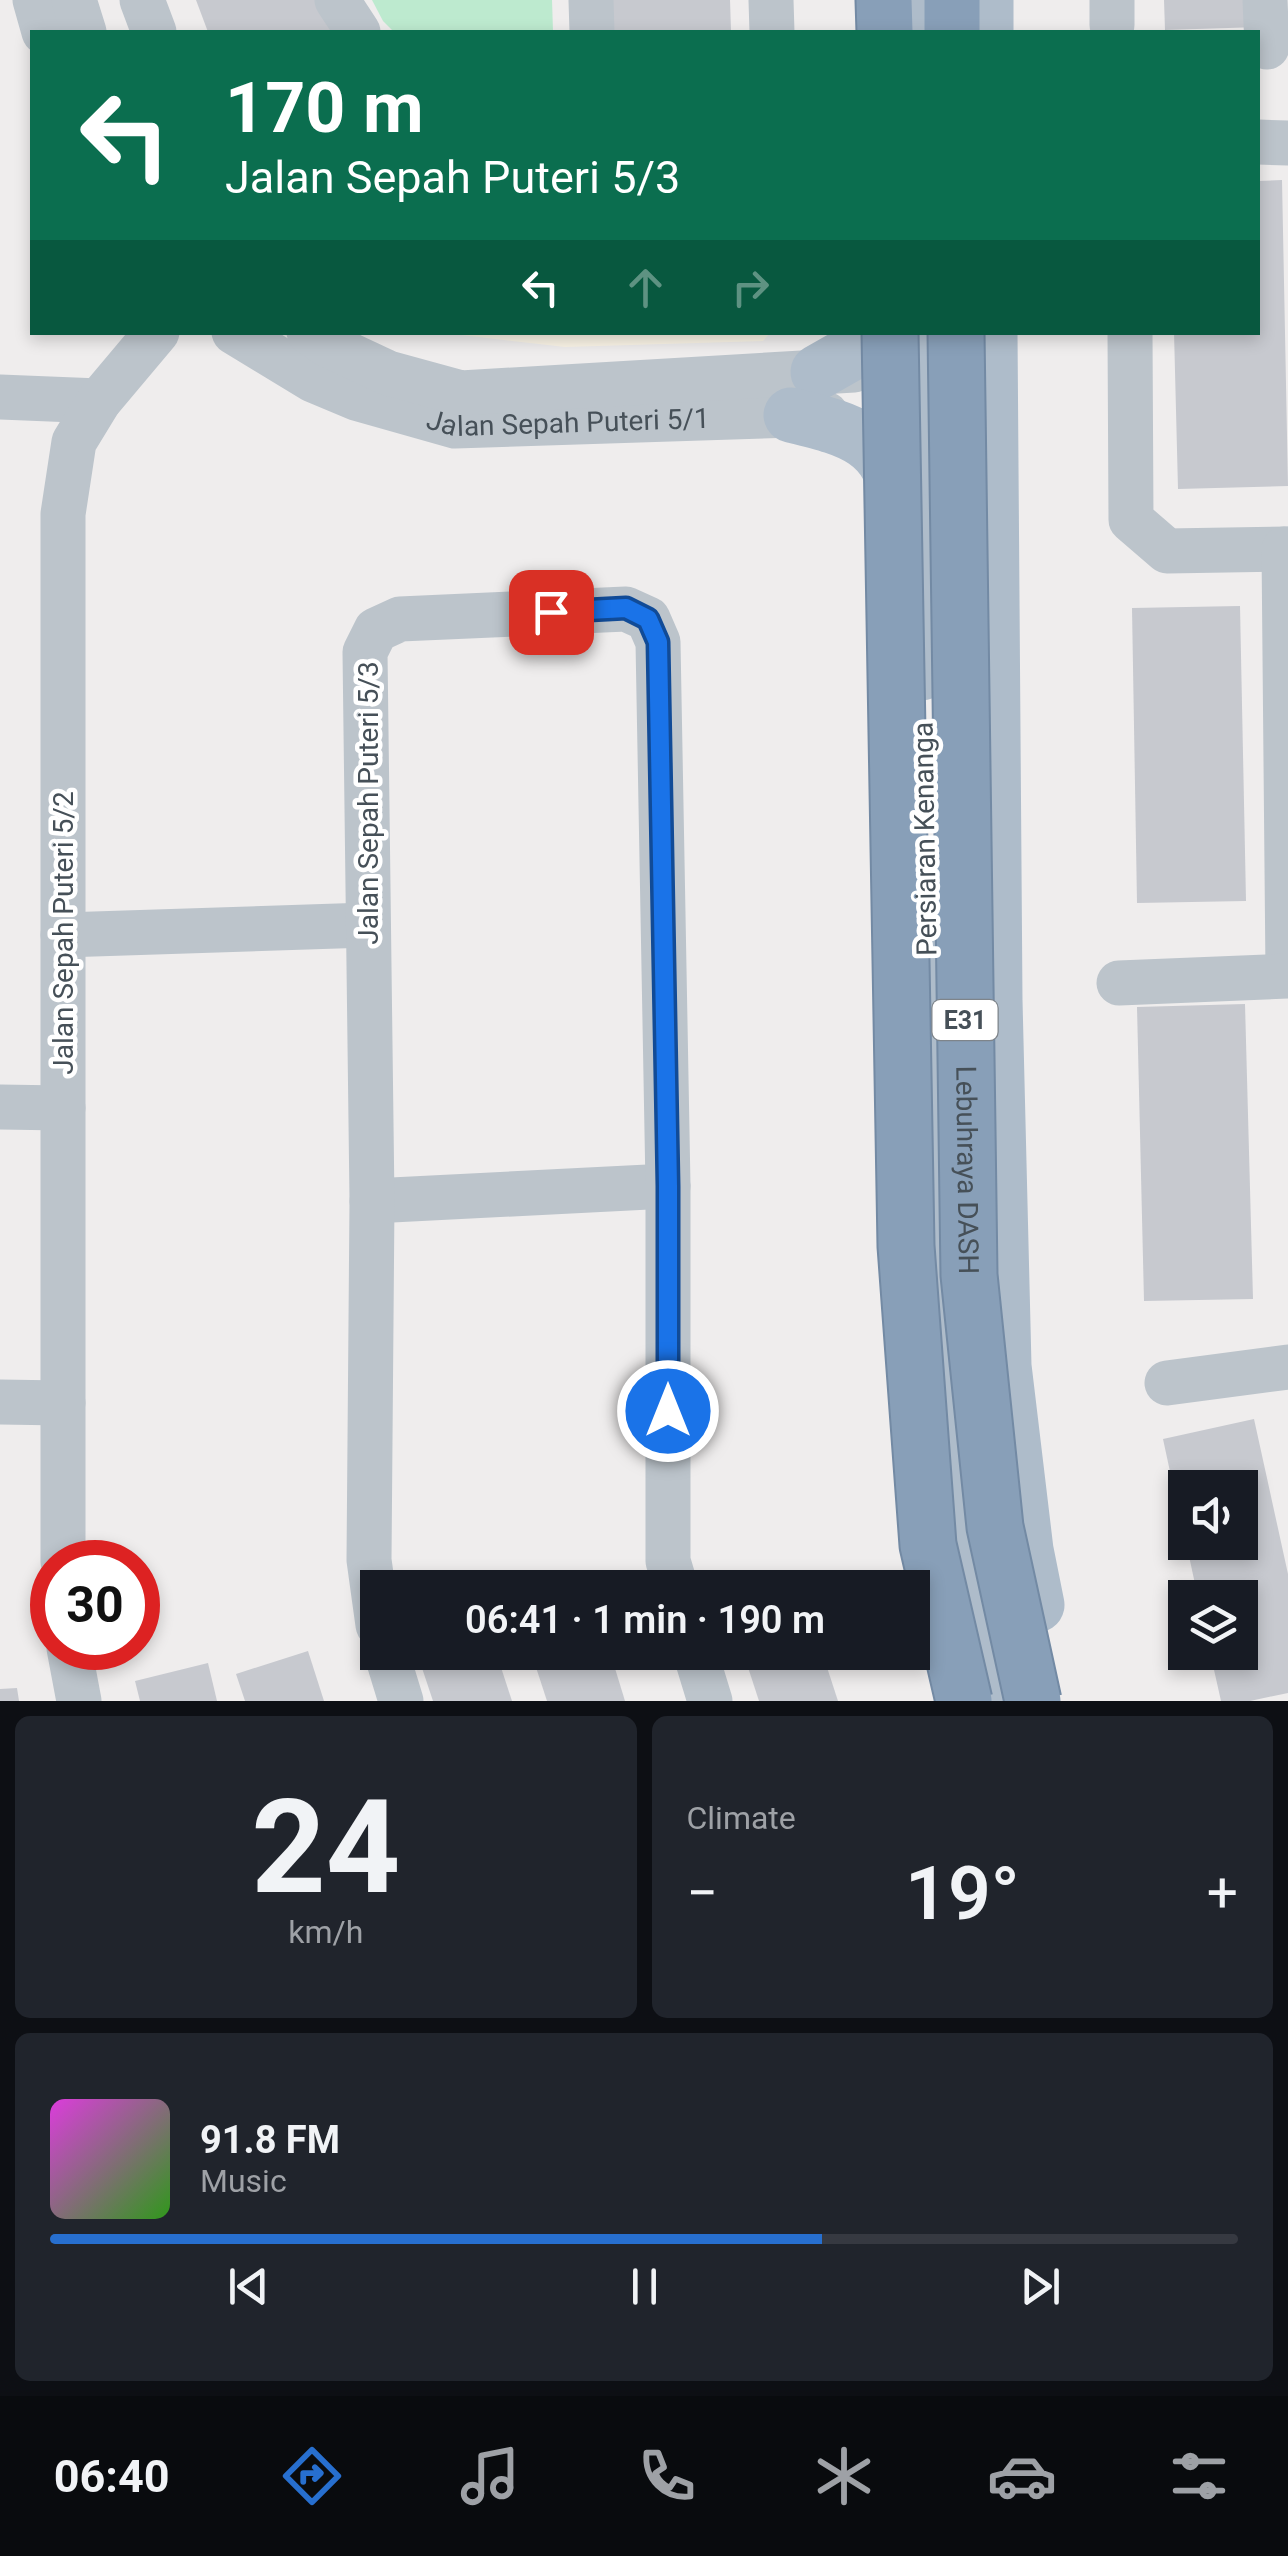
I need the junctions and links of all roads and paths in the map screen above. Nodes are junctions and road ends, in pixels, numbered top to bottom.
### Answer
1 (36, 0) edge
2 (74, 0) edge
3 (142, 0) edge
4 (337, 0) edge
5 (592, 0) edge
6 (772, 0) edge
7 (884, 0) edge
8 (913, 0) edge
9 (952, 0) edge
10 (963, 0) edge
11 (986, 0) edge
12 (1265, 0) edge
13 (44, 30) edge
14 (83, 30) edge
15 (153, 30) edge
16 (357, 30) edge
17 (592, 30) edge
18 (772, 30) edge
19 (884, 30) edge
20 (914, 30) edge
21 (952, 30) edge
22 (963, 30) edge
23 (986, 30) edge
24 (1266, 47) dead end
25 (1260, 142) edge
26 (1288, 142) edge
27 (155, 335) edge
28 (239, 335) edge
29 (313, 335) edge
30 (990, 335) edge
31 (1130, 335) edge
32 (925, 353) edge
33 (805, 393) junction
34 (0, 397) edge
35 (100, 401) junction
36 (1286, 549) edge
37 (922, 738) junction
38 (368, 925) junction
39 (63, 934) junction
40 (1288, 975) edge
41 (1119, 983) dead end
42 (995, 1000) junction
43 (0, 1107) edge
44 (63, 1108) junction
45 (668, 1186) junction
46 (372, 1202) junction
47 (1288, 1367) edge
48 (1168, 1383) dead end
49 (0, 1402) edge
50 (63, 1402) junction
51 (63, 1540) edge
52 (370, 1570) edge
53 (671, 1570) edge
54 (73, 1670) edge
55 (392, 1670) edge
56 (701, 1670) edge
57 (79, 1701) edge
58 (401, 1701) edge
59 (710, 1701) edge
60 (964, 1701) edge
61 (998, 1701) edge
62 (1033, 1701) edge
63 (1055, 1701) edge

1 - 13 street
2 - 14 street
3 - 15 street
4 - 16 street
5 - 17 street
6 - 18 street
7 - 19 highway
8 - 20 main road
9 - 21 highway
10 - 22 main road
11 - 23 main road
12 - 24 street
25 - 26 street
27 - 35 street, Jalan Sepah Puteri 5/2
28 - 33 street, Jalan Sepah Puteri 5/1
29 - 33 street
30 - 42 main road
31 - 36 street
32 - 33 street, Jalan Sepah Puteri 5/1
32 - 33 main road
32 - 37 main road, Persiaran Kenanga
32 - 42 main road
32 - 60 highway, E31, bridge
32 - 62 highway, Lebuhraya DASH / E31, bridge
33 - 37 main road
34 - 35 street
35 - 39 street, Jalan Sepah Puteri 5/2
36 - 40 street
37 - 61 main road, Persiaran Kenanga
38 - 39 street
38 - 45 street, Jalan Sepah Puteri 5/3
38 - 46 street, Jalan Sepah Puteri 5/3
39 - 44 street, Jalan Sepah Puteri 5/2
40 - 41 street
42 - 63 main road
43 - 44 street
44 - 50 street, Jalan Sepah Puteri 5/2
45 - 46 street
45 - 53 street, Jalan Sepah Puteri 5/3
46 - 52 street, Jalan Sepah Puteri 5/3
47 - 48 street
49 - 50 street
50 - 51 street, Jalan Sepah Puteri 5/2
54 - 57 street
55 - 58 street
56 - 59 street

